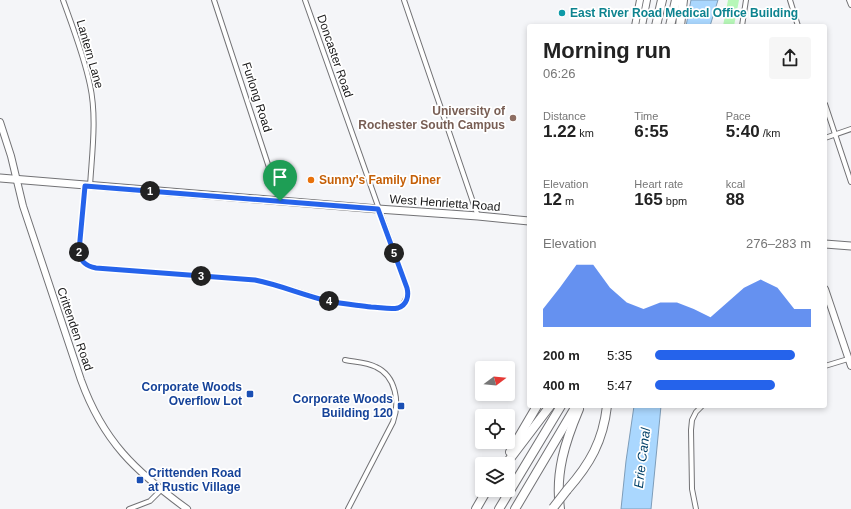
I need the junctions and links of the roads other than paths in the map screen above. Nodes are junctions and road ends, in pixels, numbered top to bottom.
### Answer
1 (63, 0) edge
2 (214, 0) edge
3 (305, 0) edge
4 (404, 0) edge
5 (640, 0) edge
6 (647, 0) edge
7 (658, 0) edge
8 (662, 0) edge
9 (676, 0) edge
10 (683, 0) edge
11 (746, 0) edge
12 (790, 0) edge
13 (849, 0) edge
14 (851, 5) edge
15 (635, 24) edge
16 (642, 24) edge
17 (655, 24) edge
18 (656, 24) edge
19 (670, 24) edge
20 (680, 24) edge
21 (742, 24) edge
22 (797, 24) edge
23 (827, 110) edge
24 (0, 122) edge
25 (851, 129) edge
26 (835, 134) junction
27 (827, 137) edge
28 (0, 178) edge
29 (16, 179) junction
30 (851, 182) edge
31 (88, 186) junction
32 (280, 201) junction
33 (378, 209) junction
34 (478, 216) junction
35 (527, 222) edge
36 (827, 244) edge
37 (851, 246) edge
38 (827, 295) edge
39 (848, 359) junction
40 (345, 360) dead end
41 (827, 365) edge
42 (851, 366) edge
43 (536, 408) edge
44 (548, 408) edge
45 (560, 408) edge
46 (575, 408) edge
47 (580, 408) edge
48 (607, 408) edge
49 (700, 408) edge
50 (506, 457) edge
51 (511, 457) edge
52 (162, 490) junction
53 (483, 497) edge
54 (129, 509) edge
55 (187, 509) edge
56 (348, 509) edge
57 (476, 509) edge
58 (499, 509) edge
59 (515, 509) edge
60 (555, 509) edge
61 (696, 509) edge

1 - 31 street, Lantern Lane
2 - 32 street, Furlong Road
3 - 33 street, Doncaster Road
4 - 34 street
5 - 15 street
6 - 16 street
7 - 17 highway
8 - 18 highway
9 - 19 highway
10 - 20 highway
11 - 21 street
12 - 22 street
13 - 14 street
23 - 26 street
24 - 29 street, Crittenden Road
25 - 26 street
26 - 27 street
26 - 30 street
28 - 29 main road, West Henrietta Road
29 - 31 main road, West Henrietta Road
29 - 52 street, Crittenden Road
31 - 32 main road, West Henrietta Road
31 - 33 street, Lantern Lane
32 - 33 main road, West Henrietta Road
33 - 34 main road, West Henrietta Road
34 - 35 main road, West Henrietta Road
36 - 37 main road
38 - 39 street
39 - 41 street
39 - 42 street
40 - 56 street
43 - 50 highway
44 - 51 highway
45 - 58 highway
46 - 59 highway
47 - 60 highway
48 - 60 highway, bridge
49 - 61 street
52 - 54 street
52 - 55 street, Crittenden Road
53 - 57 highway

